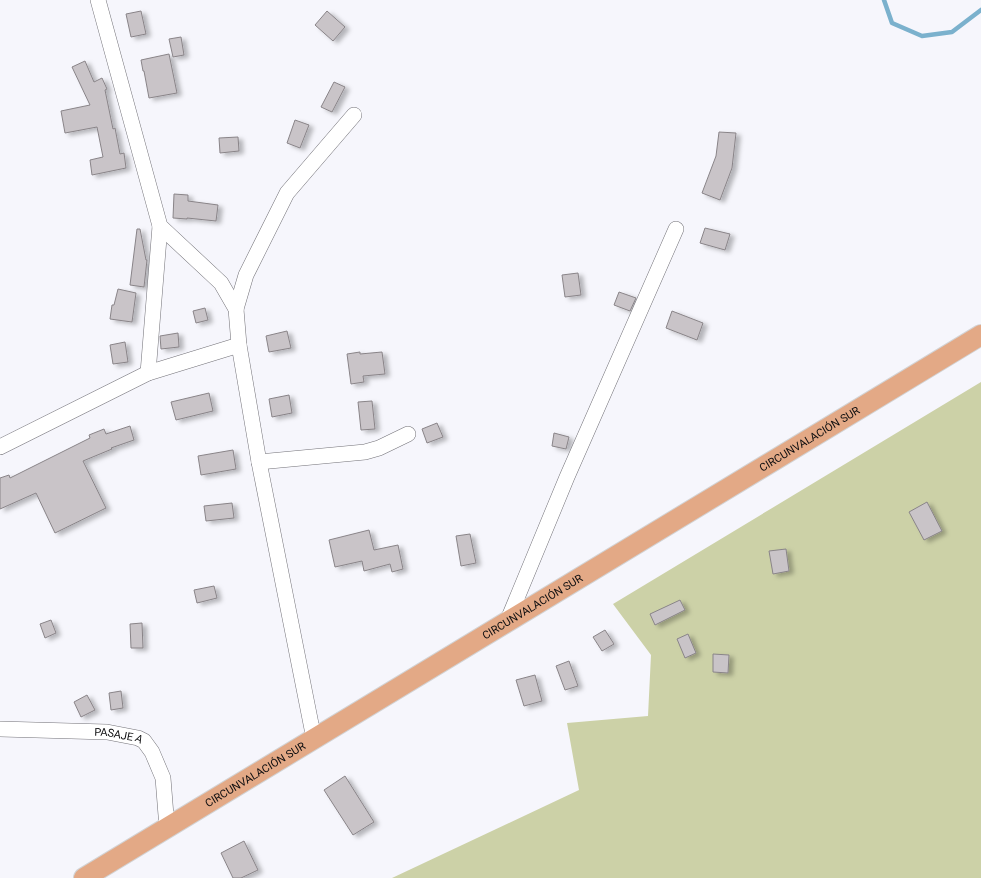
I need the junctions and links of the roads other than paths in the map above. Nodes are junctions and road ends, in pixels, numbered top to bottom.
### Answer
1 (98, 0) edge
2 (354, 115) dead end
3 (160, 226) junction
4 (676, 229) dead end
5 (236, 309) junction
6 (981, 335) edge
7 (240, 345) junction
8 (148, 373) junction
9 (408, 434) dead end
10 (0, 447) edge
11 (259, 462) junction
12 (507, 622) junction
13 (0, 729) edge
14 (314, 739) junction
15 (167, 828) junction
16 (84, 878) edge

1 - 3 street
2 - 5 street
3 - 5 street
3 - 8 street
4 - 12 street
5 - 7 street
6 - 12 main road, CIRCUNVALACIÓN SUR
7 - 8 street
7 - 11 street
8 - 10 street
9 - 11 street
11 - 14 street
12 - 14 main road, CIRCUNVALACIÓN SUR
13 - 15 street, PASAJE A
14 - 15 main road, CIRCUNVALACIÓN SUR
15 - 16 main road, CIRCUNVALACIÓN SUR

